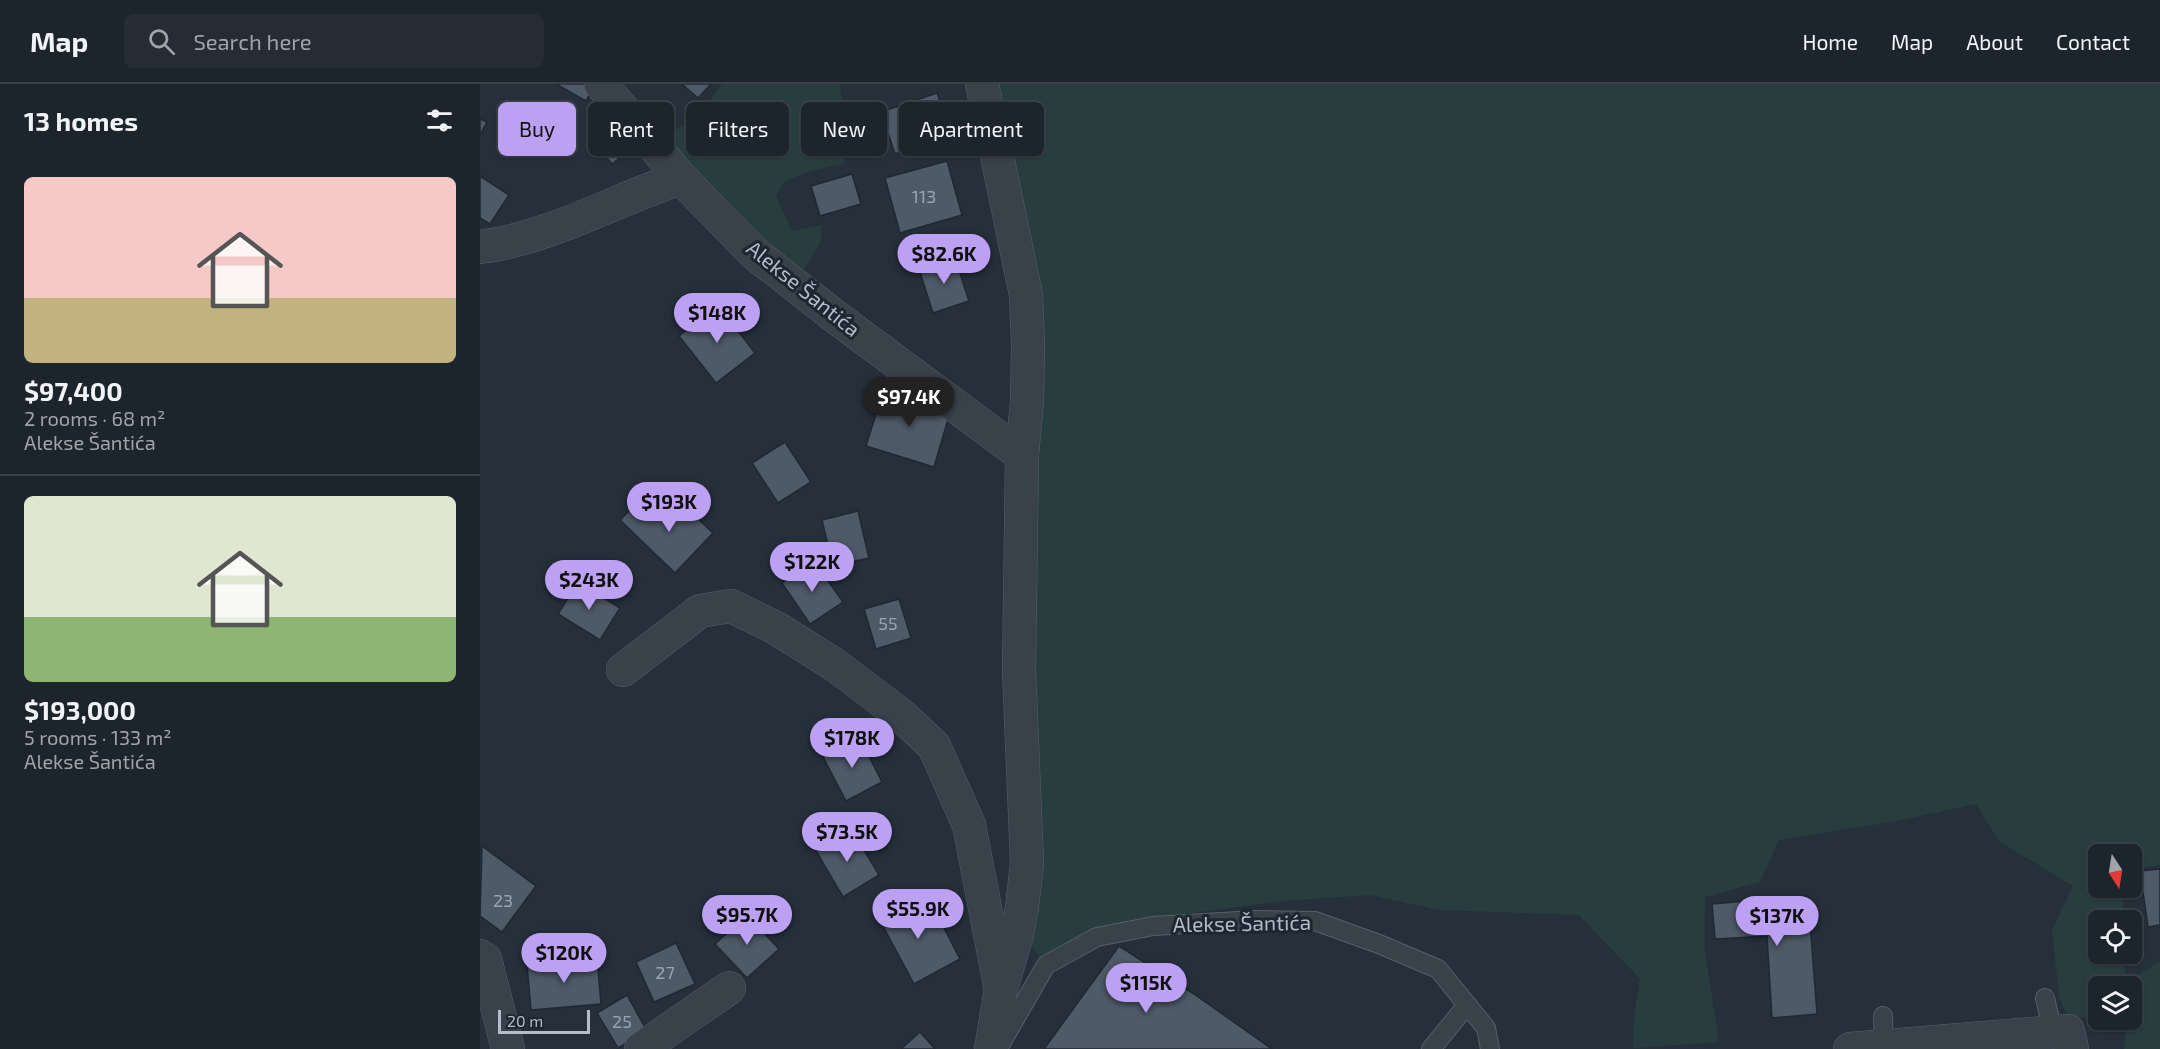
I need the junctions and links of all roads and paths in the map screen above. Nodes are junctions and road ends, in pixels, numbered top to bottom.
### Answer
1 (601, 84) edge
2 (982, 84) edge
3 (681, 178) junction
4 (480, 247) edge
5 (1022, 455) junction
6 (623, 670) dead end
7 (480, 956) edge
8 (729, 988) dead end
9 (1001, 989) junction
10 (2045, 998) dead end
11 (1467, 1005) junction
12 (2062, 1041) edge
13 (508, 1049) edge
14 (641, 1049) edge
15 (991, 1049) edge
16 (998, 1049) edge
17 (1431, 1049) edge
18 (1490, 1049) edge
19 (1850, 1049) edge

1 - 3 street, Alekse Šantića
2 - 5 street
3 - 4 street
3 - 5 street, Alekse Šantića
5 - 9 street
6 - 9 street
7 - 13 street
8 - 14 street
9 - 15 street
10 - 12 lane
11 - 16 lane, Alekse Šantića
11 - 17 lane
11 - 18 lane, Alekse Šantića
12 - 19 street

